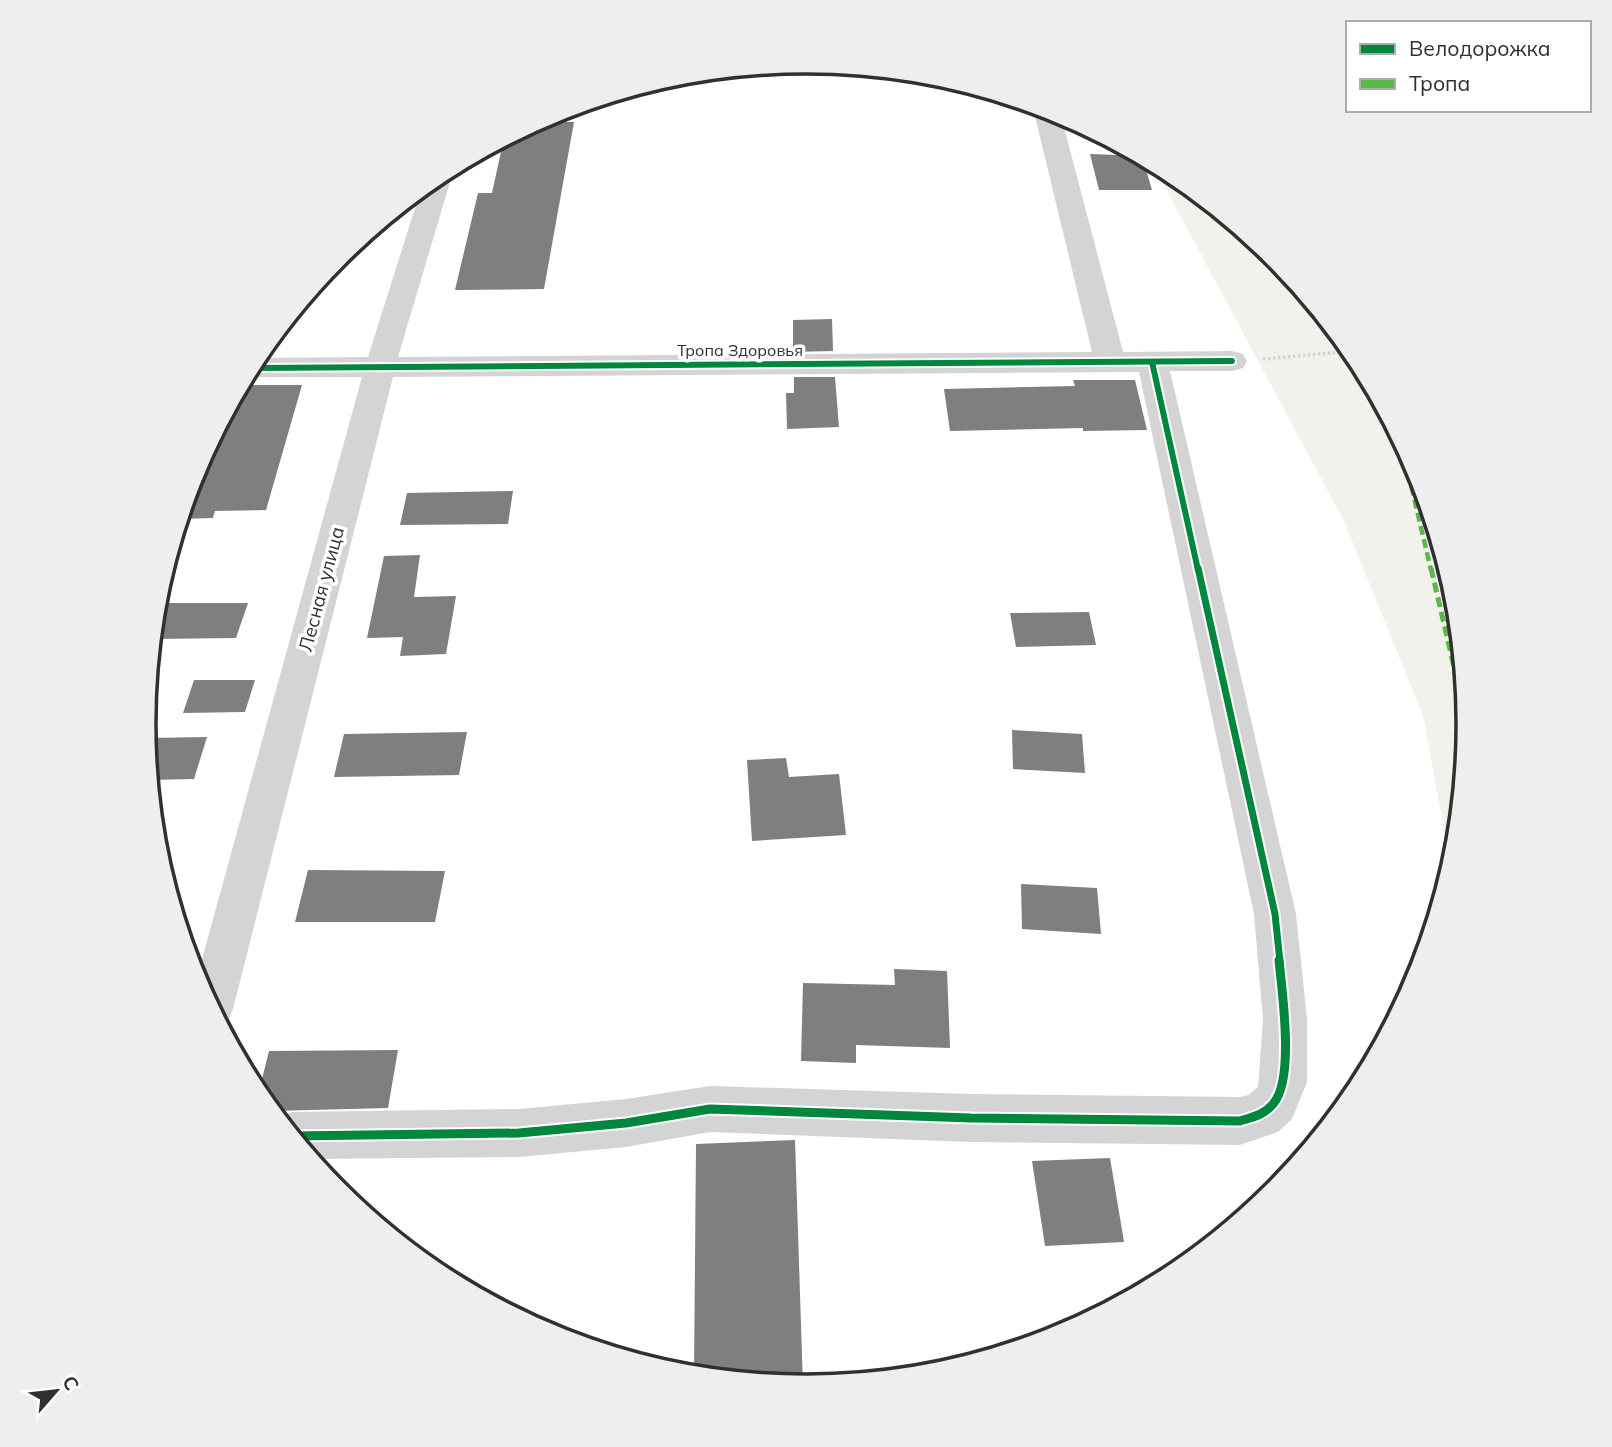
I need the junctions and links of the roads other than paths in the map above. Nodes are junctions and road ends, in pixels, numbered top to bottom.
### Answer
1 (1049, 121) edge
2 (434, 191) edge
3 (1232, 361) road end
4 (1110, 362) junction
5 (1152, 362) junction
6 (380, 367) junction
7 (262, 368) edge
8 (215, 994) edge
9 (304, 1136) edge

1 - 4 street
2 - 6 street, Лесная улица
3 - 5 street, Тропа Здоровья
4 - 5 street, Тропа Здоровья
4 - 6 street, Тропа Здоровья
5 - 9 street
6 - 7 street, Тропа Здоровья
6 - 8 street, Лесная улица

